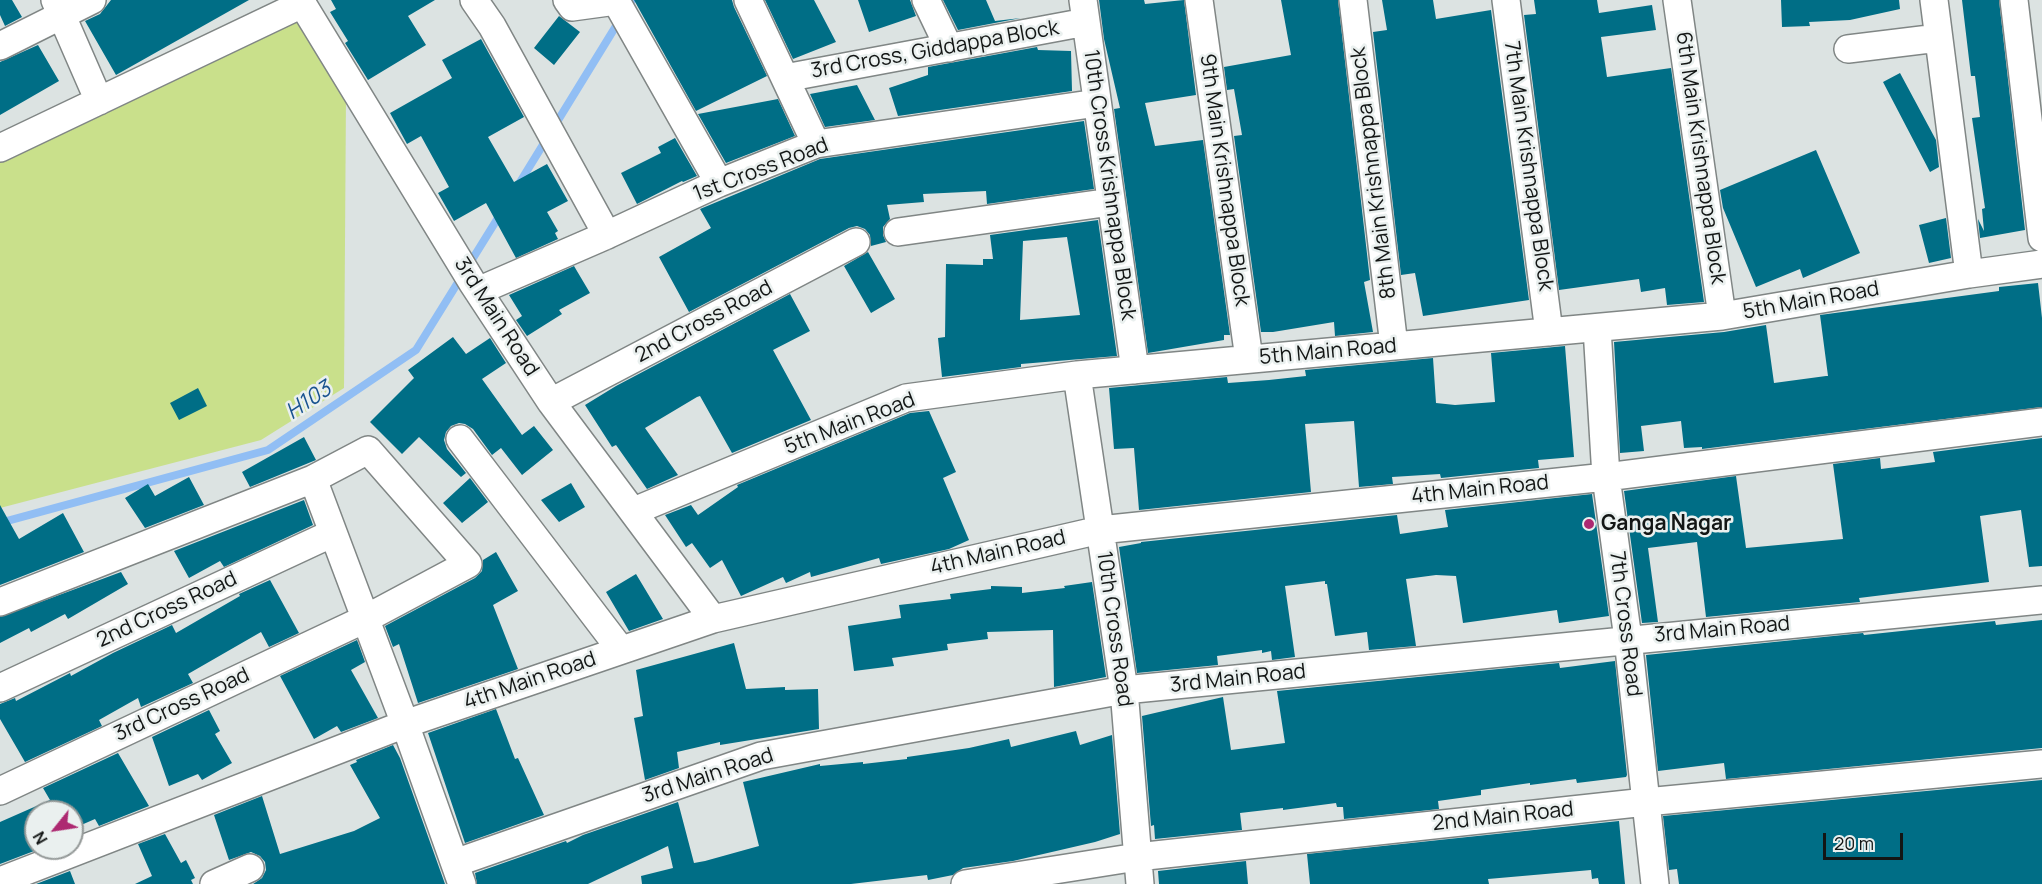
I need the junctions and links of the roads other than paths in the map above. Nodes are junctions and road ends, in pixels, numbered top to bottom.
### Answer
1 (92, 0) edge
2 (474, 0) edge
3 (748, 0) edge
4 (926, 0) edge
5 (1199, 0) edge
6 (1353, 0) edge
7 (1506, 0) edge
8 (1677, 0) edge
9 (1934, 0) edge
10 (2014, 0) edge
11 (616, 1) edge
12 (301, 2) edge
13 (570, 4) edge
14 (58, 7) edge
15 (1084, 11) edge
16 (1938, 38) junction
17 (0, 46) edge
18 (949, 48) junction
19 (1848, 49) dead end
20 (785, 78) junction
21 (99, 101) junction
22 (1097, 103) junction
23 (816, 144) junction
24 (0, 148) edge
25 (718, 183) junction
26 (1111, 202) junction
27 (898, 232) dead end
28 (607, 235) junction
29 (2042, 238) edge
30 (856, 242) dead end
31 (2042, 264) edge
32 (1969, 274) junction
33 (475, 286) junction
34 (1722, 316) junction
35 (1597, 327) junction
36 (1550, 332) junction
37 (1394, 346) junction
38 (1249, 359) junction
39 (1135, 370) junction
40 (1077, 375) junction
41 (551, 402) junction
42 (2042, 422) edge
43 (460, 439) dead end
44 (1606, 477) junction
45 (313, 479) junction
46 (634, 511) junction
47 (1101, 530) junction
48 (333, 533) junction
49 (2042, 600) edge
50 (0, 602) edge
51 (364, 619) junction
52 (713, 619) junction
53 (1628, 639) junction
54 (621, 650) junction
55 (0, 687) edge
56 (1124, 690) junction
57 (405, 724) junction
58 (2042, 765) edge
59 (0, 791) edge
60 (1646, 802) junction
61 (1137, 857) junction
62 (250, 868) dead end
63 (459, 873) edge
64 (0, 881) edge
65 (214, 884) edge
66 (965, 884) edge
67 (1140, 884) edge
68 (1655, 884) edge

1 - 14 street
2 - 28 street
3 - 20 street
4 - 18 street
5 - 38 street, 9th Main Krishnappa Block
6 - 37 street, 8th Main Krishnappa Block
7 - 36 street, 7th Main Krishnappa Block
8 - 34 street, 6th Main Krishnappa Block
9 - 16 street
10 - 29 street
11 - 13 street
11 - 25 street
12 - 21 street
12 - 33 street, 3rd Main Road
14 - 17 street
14 - 21 street
15 - 18 street, 3rd Cross, Giddappa Block
15 - 22 street, 10th Cross Krishnappa Block
16 - 19 street
16 - 32 street
18 - 20 street, 3rd Cross, Giddappa Block
20 - 23 street
21 - 24 street
22 - 23 street, 1st Cross Road
22 - 26 street, 10th Cross Krishnappa Block
23 - 25 street, 1st Cross Road
25 - 28 street, 1st Cross Road
26 - 27 street
26 - 39 street, 10th Cross Krishnappa Block
28 - 33 street, 1st Cross Road
30 - 41 street, 2nd Cross Road
31 - 32 street, 5th Main Road
32 - 34 street, 5th Main Road
33 - 41 street, 3rd Main Road
34 - 35 street, 5th Main Road
35 - 36 street, 5th Main Road
35 - 44 street, 7th Cross Road
36 - 37 street, 5th Main Road
37 - 38 street, 5th Main Road
38 - 39 street, 5th Main Road
39 - 40 street, 5th Main Road
40 - 46 street, 5th Main Road
40 - 47 street, 10th Cross Road
41 - 46 street, 3rd Main Road
42 - 44 street, 4th Main Road
43 - 54 street
44 - 47 street, 4th Main Road
44 - 53 street, 7th Cross Road
45 - 48 street
45 - 50 street
45 - 51 street, 3rd Cross Road
46 - 52 street, 3rd Main Road
47 - 52 street, 4th Main Road
47 - 56 street, 10th Cross Road
48 - 51 street
48 - 55 street, 2nd Cross Road
49 - 53 street, 3rd Main Road
51 - 57 street
51 - 59 street, 3rd Cross Road
52 - 54 street, 4th Main Road
53 - 56 street, 3rd Main Road
53 - 60 street, 7th Cross Road
54 - 57 street, 4th Main Road
56 - 61 street, 10th Cross Road
56 - 63 street, 3rd Main Road
57 - 63 street
57 - 64 street, 4th Main Road
58 - 60 street, 2nd Main Road
60 - 61 street, 2nd Main Road
60 - 68 street, 7th Cross Road
61 - 66 street, 2nd Main Road
61 - 67 street, 10th Cross Road
62 - 65 street

